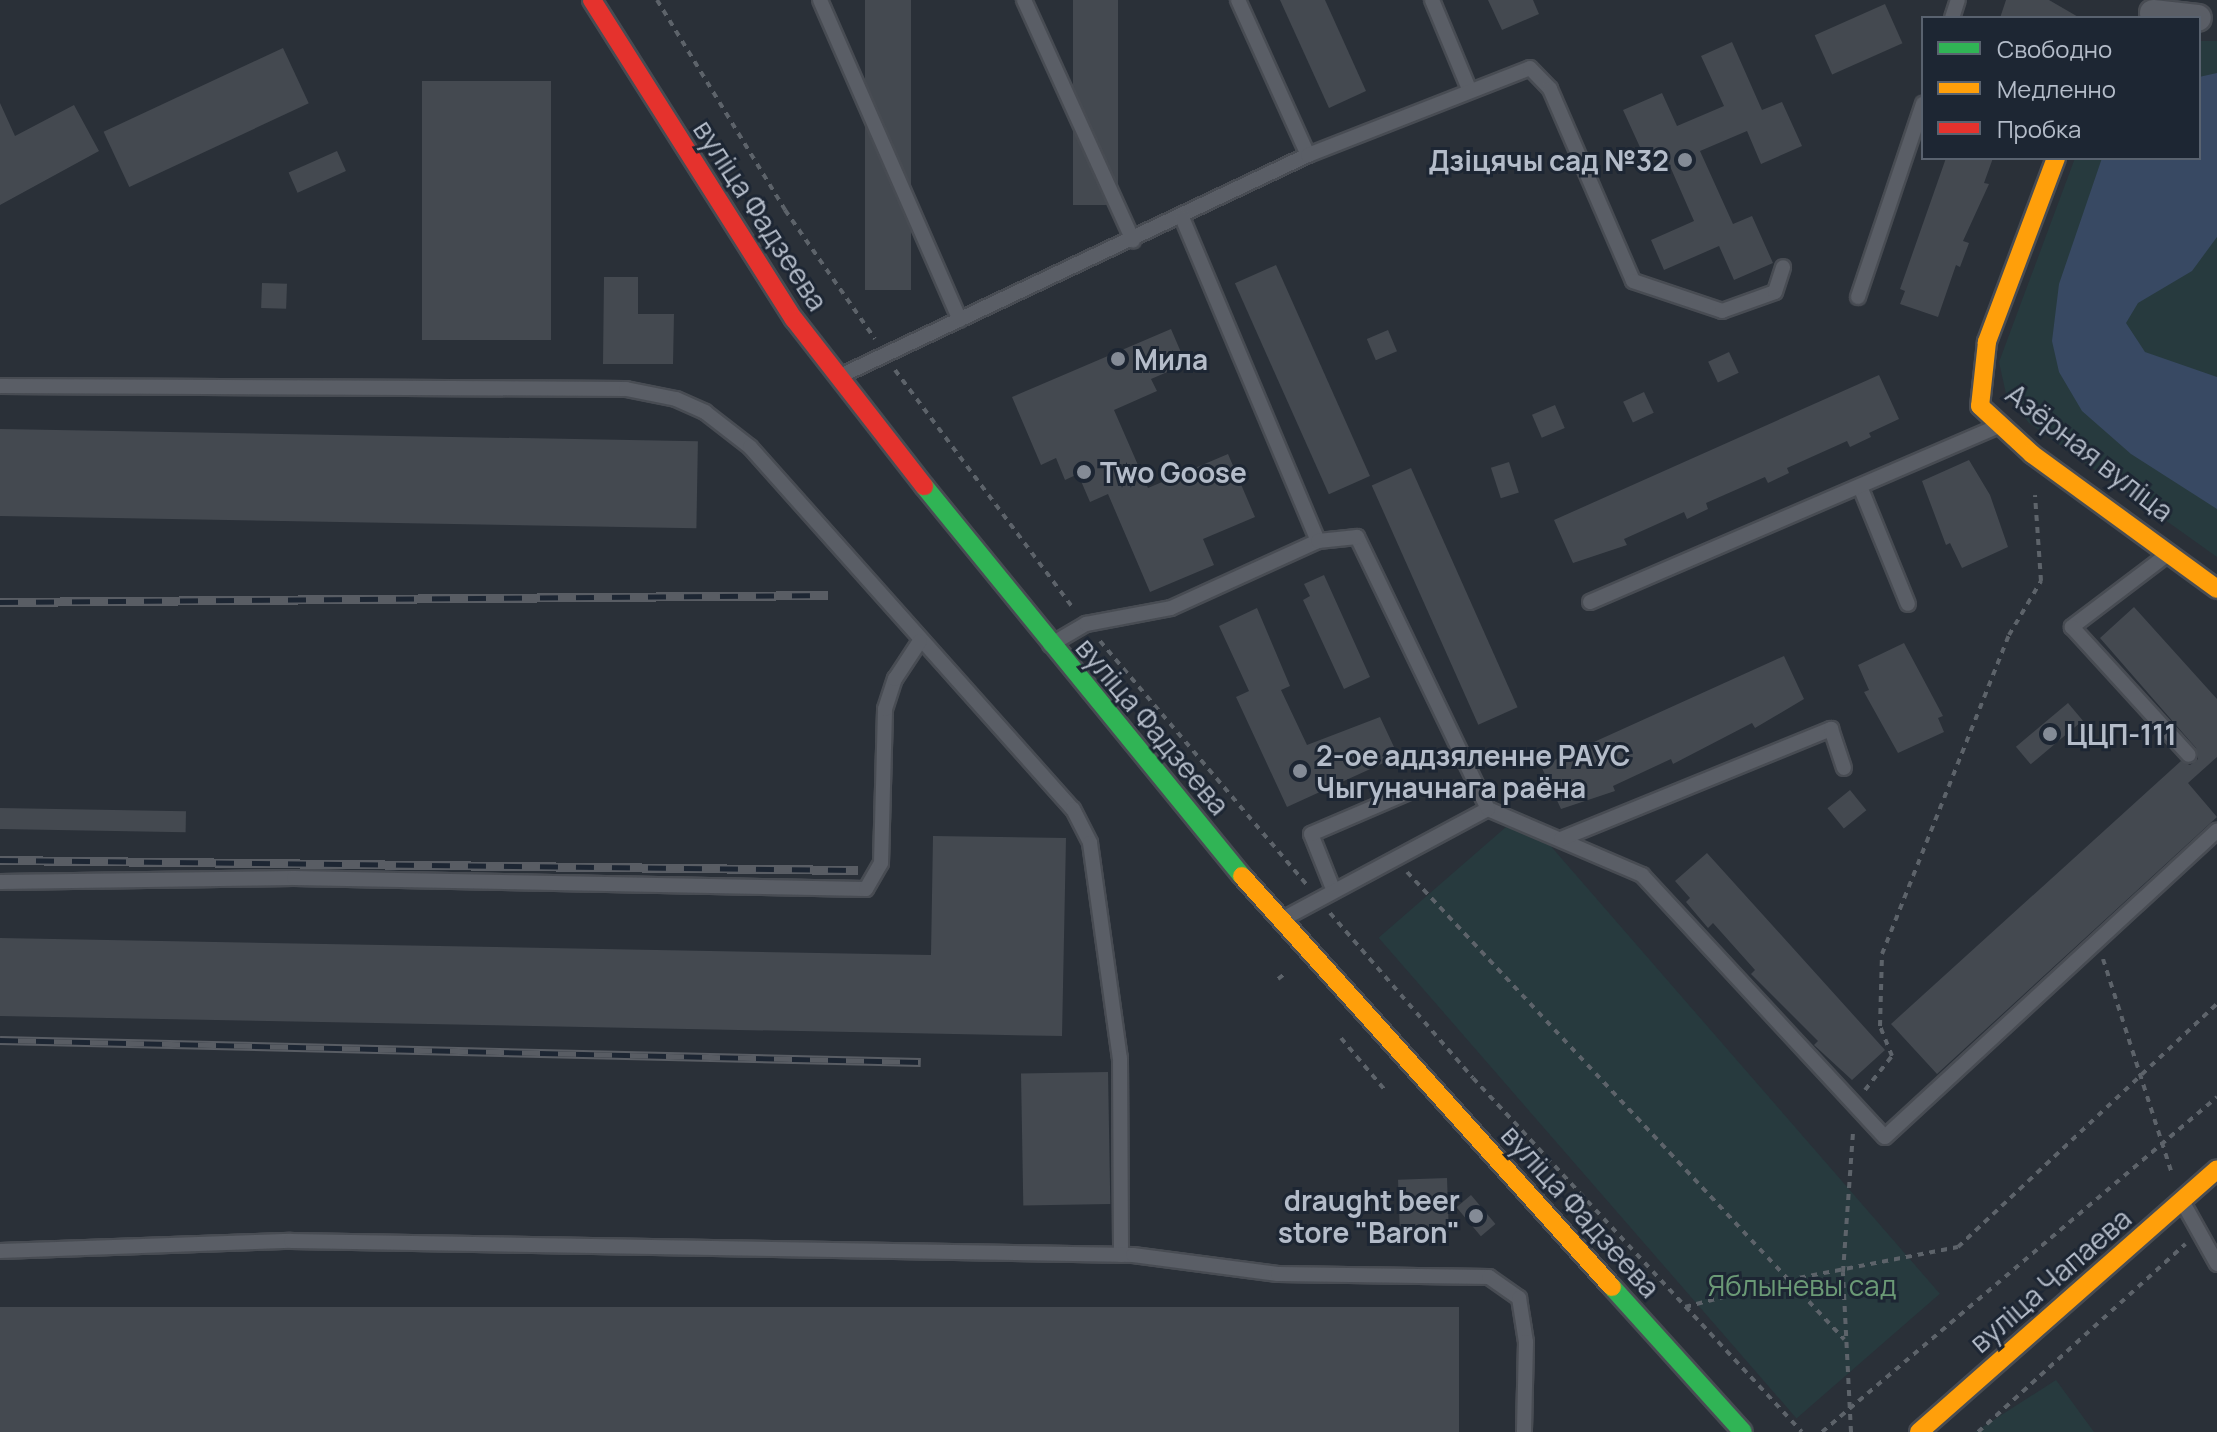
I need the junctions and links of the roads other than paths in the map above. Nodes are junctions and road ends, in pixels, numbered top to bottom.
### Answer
1 (592, 0) edge
2 (820, 0) edge
3 (1024, 0) edge
4 (1238, 0) edge
5 (1432, 0) edge
6 (2151, 10) edge
7 (2187, 16) edge
8 (1469, 89) junction
9 (1921, 110) edge
10 (1308, 155) junction
11 (2055, 160) edge
12 (1182, 218) junction
13 (1133, 240) junction
14 (1783, 267) dead end
15 (1858, 297) dead end
16 (960, 320) junction
17 (836, 378) junction
18 (0, 386) edge
19 (1999, 427) junction
20 (1861, 489) junction
21 (1318, 541) junction
22 (2168, 554) junction
23 (2217, 589) edge
24 (1590, 602) dead end
25 (1908, 604) dead end
26 (920, 641) junction
27 (1050, 646) junction
28 (2189, 755) dead end
29 (1844, 768) dead end
30 (1409, 792) dead end
31 (1488, 809) junction
32 (2217, 831) edge
33 (1561, 839) junction
34 (0, 882) edge
35 (1333, 889) junction
36 (1280, 921) junction
37 (2217, 1169) edge
38 (2182, 1200) junction
39 (0, 1251) edge
40 (1121, 1255) junction
41 (2217, 1264) edge
42 (1524, 1432) edge
43 (1743, 1432) edge
44 (1919, 1432) edge

1 - 17 street, вуліца Фадзеева
2 - 16 lane
3 - 13 lane
4 - 10 lane
5 - 8 lane
6 - 7 street
8 - 10 lane
8 - 14 lane
9 - 15 lane
10 - 12 lane
11 - 19 street, Азёрная вуліца
12 - 13 lane
12 - 21 lane
13 - 16 lane
16 - 17 lane
17 - 27 street, вуліца Фадзеева
18 - 26 lane
19 - 20 lane
19 - 22 street, Азёрная вуліца
20 - 24 lane
20 - 25 lane
21 - 27 lane
21 - 31 lane
22 - 23 street, Азёрная вуліца
22 - 28 lane
26 - 34 lane
26 - 40 lane
27 - 36 street, вуліца Фадзеева
29 - 33 lane
30 - 35 lane
31 - 33 lane
31 - 35 lane
32 - 33 lane
35 - 36 lane
36 - 43 street, вуліца Фадзеева
37 - 38 street, вуліца Чапаева
38 - 41 lane
38 - 44 street, вуліца Чапаева
39 - 40 lane
40 - 42 lane

